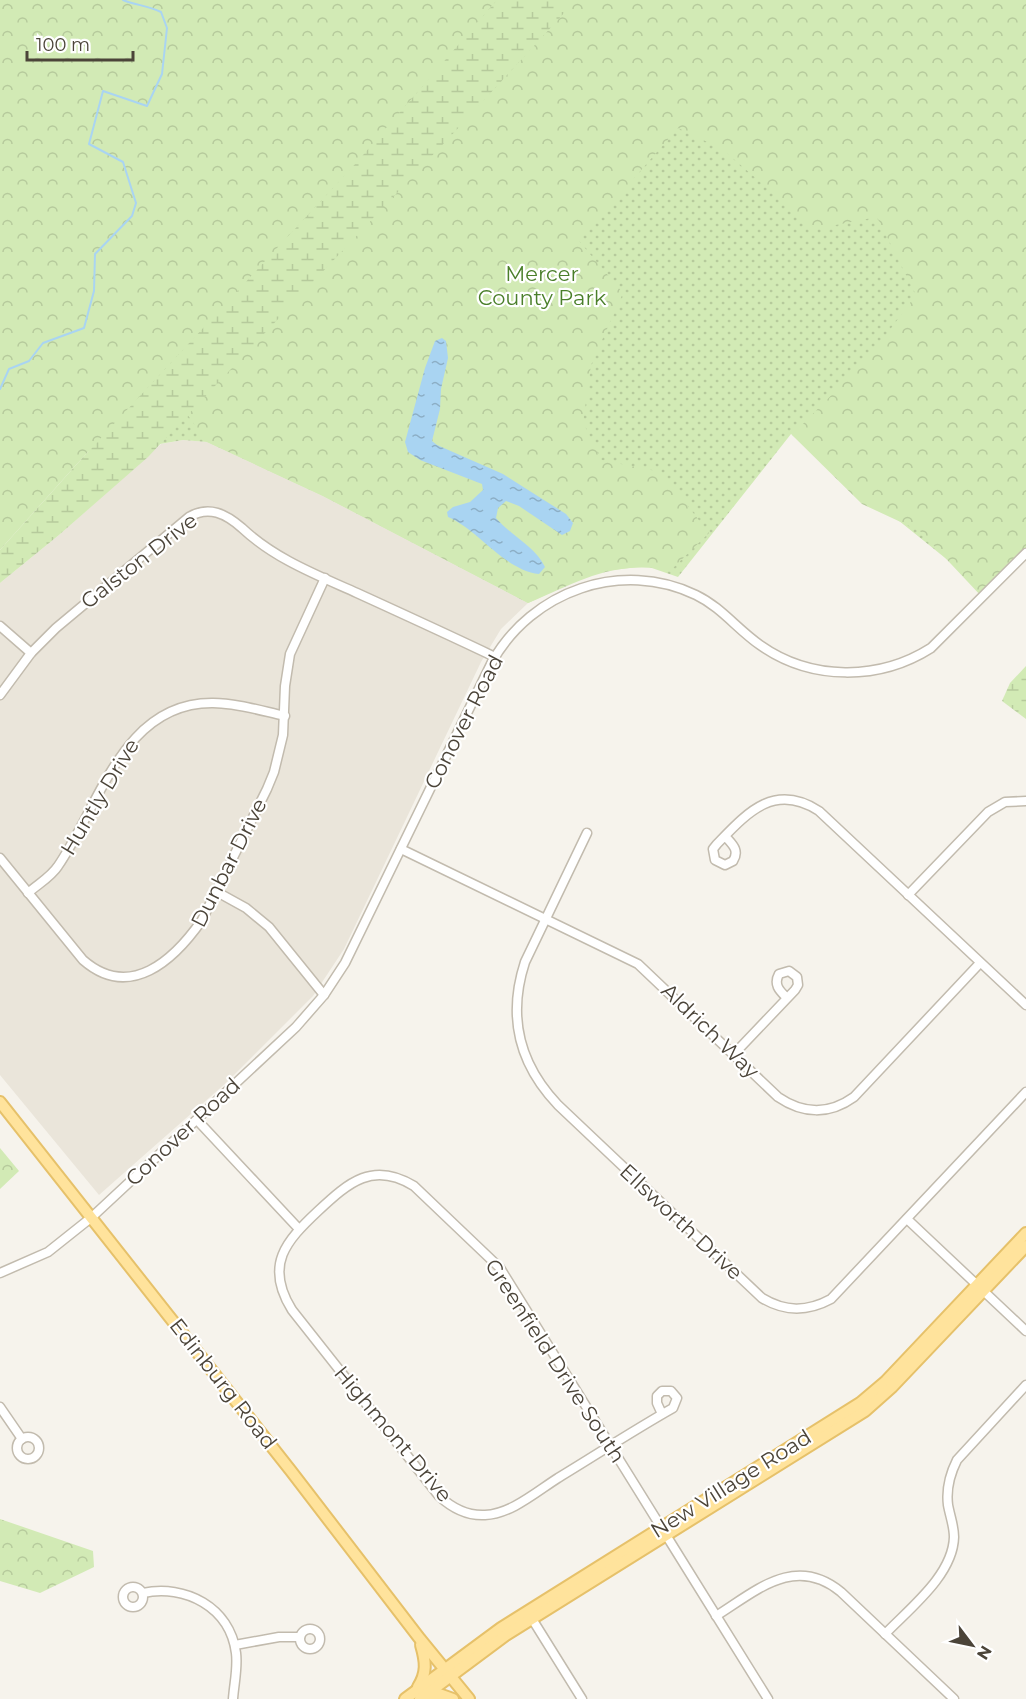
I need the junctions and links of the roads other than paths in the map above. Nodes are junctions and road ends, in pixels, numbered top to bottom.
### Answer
1 (1026, 553) edge
2 (324, 578) junction
3 (0, 626) edge
4 (31, 653) junction
5 (495, 657) junction
6 (0, 695) edge
7 (285, 716) junction
8 (1026, 801) edge
9 (587, 833) dead end
10 (725, 836) dead end
11 (401, 849) junction
12 (0, 858) edge
13 (217, 892) junction
14 (28, 893) junction
15 (908, 895) junction
16 (545, 919) junction
17 (980, 963) junction
18 (324, 995) junction
19 (787, 998) dead end
20 (1026, 1005) edge
21 (734, 1054) junction
22 (1026, 1092) edge
23 (0, 1102) edge
24 (197, 1120) junction
25 (92, 1217) junction
26 (907, 1219) junction
27 (298, 1229) junction
28 (1026, 1233) edge
29 (1026, 1246) edge
30 (0, 1273) edge
31 (279, 1273) joint
32 (980, 1288) junction
33 (1026, 1331) edge
34 (1026, 1385) edge
35 (0, 1407) edge
36 (662, 1414) dead end
37 (22, 1439) dead end
38 (610, 1446) junction
39 (663, 1531) junction
40 (143, 1593) dead end
41 (529, 1615) junction
42 (716, 1616) junction
43 (885, 1634) junction
44 (300, 1638) dead end
45 (420, 1639) junction
46 (235, 1645) junction
47 (446, 1673) junction
48 (415, 1697) edge
49 (233, 1699) edge
50 (453, 1699) edge
51 (459, 1699) edge
52 (469, 1699) edge
53 (582, 1699) edge
54 (768, 1699) edge
55 (954, 1699) edge

1 - 5 street, Conover Road
2 - 4 street, Galston Drive
2 - 5 street, Galston Drive
2 - 7 street, Dunbar Drive
3 - 4 street
4 - 6 street, Galston Drive
5 - 11 street, Conover Road
7 - 13 street, Dunbar Drive
7 - 14 street, Huntly Drive
8 - 15 street
9 - 16 street, Ellsworth Drive
10 - 15 street
11 - 16 street, Aldrich Way
11 - 18 street, Conover Road
12 - 14 street, Dunbar Drive
13 - 14 street, Dunbar Drive
13 - 18 street
15 - 17 street
16 - 21 street, Aldrich Way
16 - 26 street, Ellsworth Drive
17 - 20 street
17 - 21 street, Aldrich Way
18 - 24 street, Conover Road
19 - 21 street
22 - 26 street, Ellsworth Drive
23 - 25 main road, Edinburg Road
24 - 25 street, Conover Road
24 - 27 street
25 - 30 street, Conover Road
25 - 45 main road, Edinburg Road
26 - 32 street
27 - 31 street, Greenfield Drive South
27 - 38 street, Greenfield Drive South
28 - 32 main road, New Village Road
29 - 32 main road, New Village Road
31 - 38 street, Highmont Drive
32 - 33 street
32 - 39 main road, New Village Road
34 - 43 street
35 - 37 street
36 - 38 street, Highmont Drive
38 - 39 street, Greenfield Drive South
39 - 41 main road, New Village Road
39 - 42 street, Greenfield Drive South
40 - 46 street
41 - 47 main road, New Village Road
41 - 53 street
42 - 43 street
42 - 54 street, Greenfield Drive South
43 - 55 street
44 - 46 street
45 - 47 main road, Edinburg Road
45 - 48 main road
46 - 49 street
47 - 48 main road, New Village Road
47 - 51 main road, Edinburg Road
47 - 52 main road, Edinburg Road
48 - 50 main road

